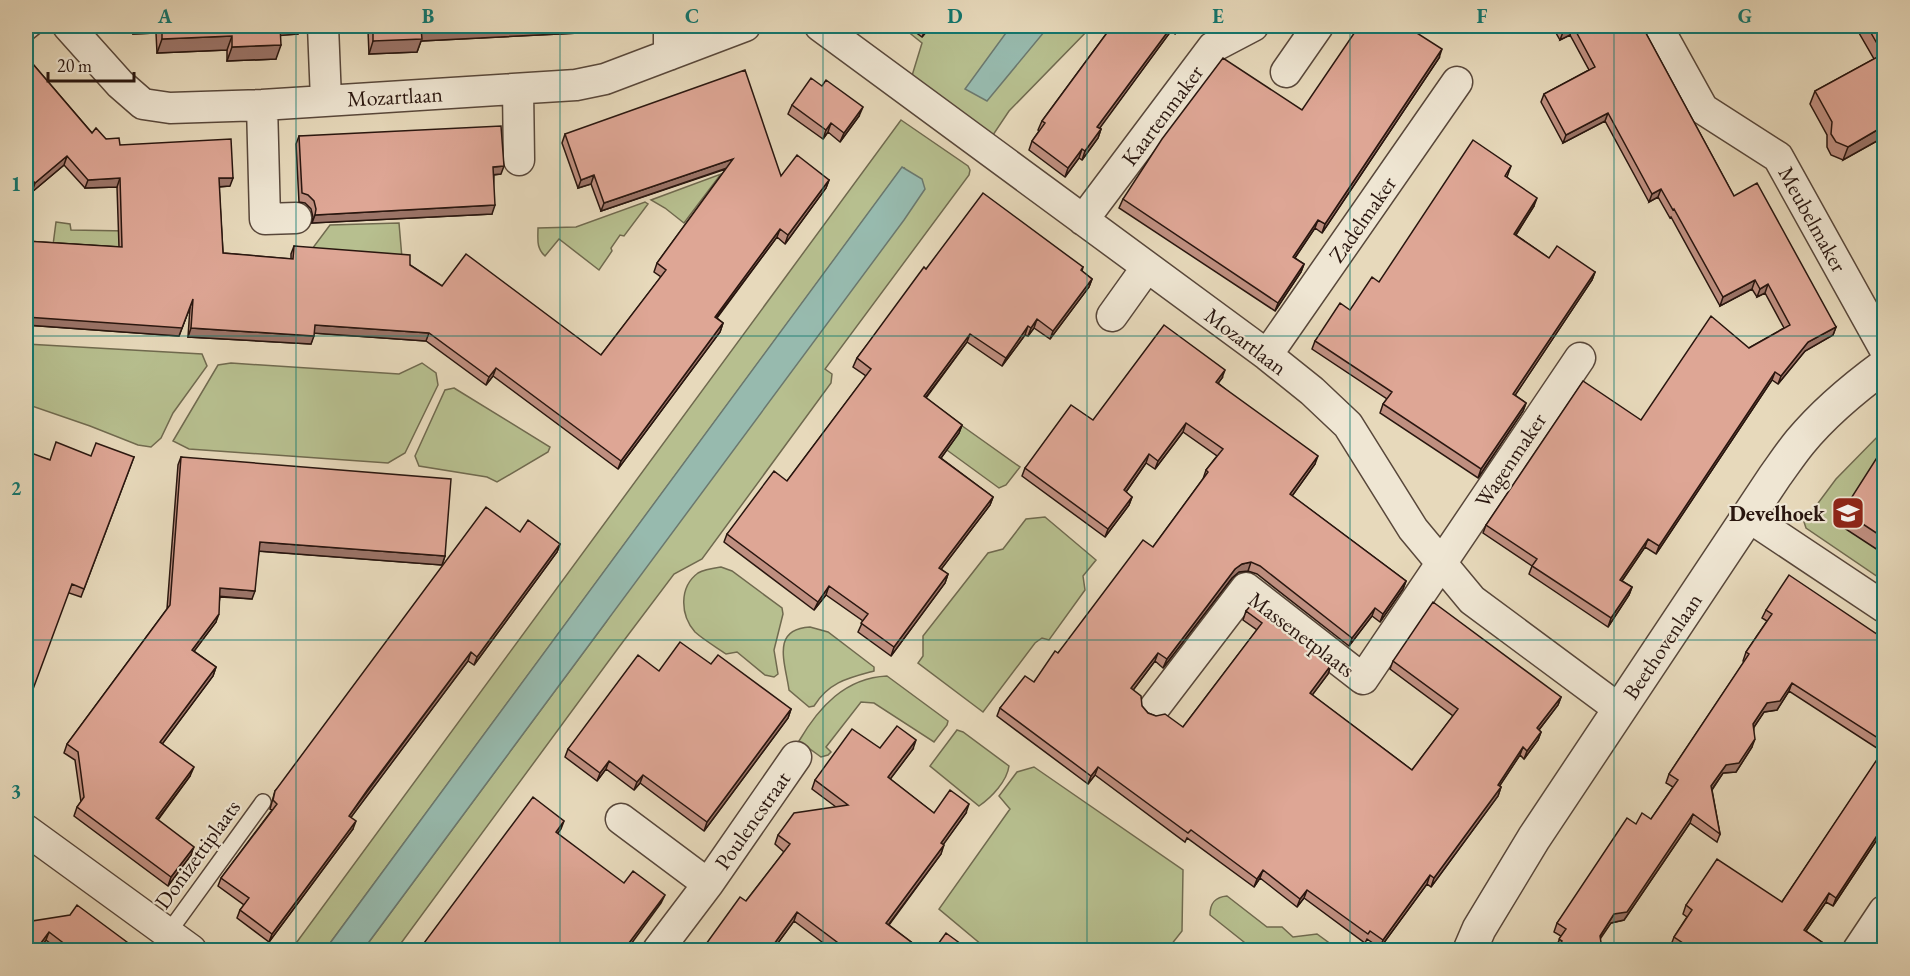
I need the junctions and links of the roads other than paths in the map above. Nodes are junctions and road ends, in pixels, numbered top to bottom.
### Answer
1 (36, 26) edge
2 (68, 26) edge
3 (323, 26) edge
4 (669, 26) edge
5 (745, 26) edge
6 (820, 26) edge
7 (1253, 26) edge
8 (1318, 26) edge
9 (1657, 26) edge
10 (26, 34) edge
11 (669, 55) junction
12 (1286, 72) dead end
13 (1457, 82) dead end
14 (518, 89) junction
15 (326, 100) junction
16 (262, 105) junction
17 (519, 160) dead end
18 (296, 218) dead end
19 (1083, 220) junction
20 (1148, 267) junction
21 (1112, 315) dead end
22 (1884, 348) edge
23 (1267, 355) junction
24 (1580, 358) dead end
25 (1884, 366) edge
26 (1749, 517) junction
27 (1441, 562) junction
28 (1884, 607) edge
29 (1363, 679) joint
30 (1155, 707) dead end
31 (1619, 709) junction
32 (796, 757) dead end
33 (263, 802) dead end
34 (621, 819) dead end
35 (26, 830) edge
36 (708, 884) junction
37 (1882, 922) edge
38 (179, 942) edge
39 (658, 951) edge
40 (1470, 951) edge
41 (1858, 951) edge

1 - 10 lane
2 - 16 street, Mozartlaan
3 - 15 street
4 - 11 street
5 - 11 street, Mozartlaan
6 - 19 street, Mozartlaan
7 - 19 street, Kaartenmaker
8 - 12 street
9 - 22 street, Meubelmaker
11 - 14 street, Mozartlaan
13 - 23 street, Zadelmaker
14 - 15 street, Mozartlaan
14 - 17 street
15 - 16 street, Mozartlaan
16 - 18 street
19 - 20 street, Mozartlaan
20 - 21 street
20 - 23 street, Mozartlaan
23 - 27 street, Mozartlaan
24 - 27 street, Wagenmaker
25 - 26 street, Beethovenlaan
26 - 28 street
26 - 31 street, Beethovenlaan
27 - 29 street, Wagenmaker
27 - 31 street, Mozartlaan
29 - 30 street, Massenetplaats
31 - 40 street, Beethovenlaan
32 - 36 street, Poulencstraat
33 - 38 lane, Donizettiplaats
34 - 36 street, Poulencstraat
35 - 38 street
36 - 39 street, Poulencstraat
37 - 41 street

